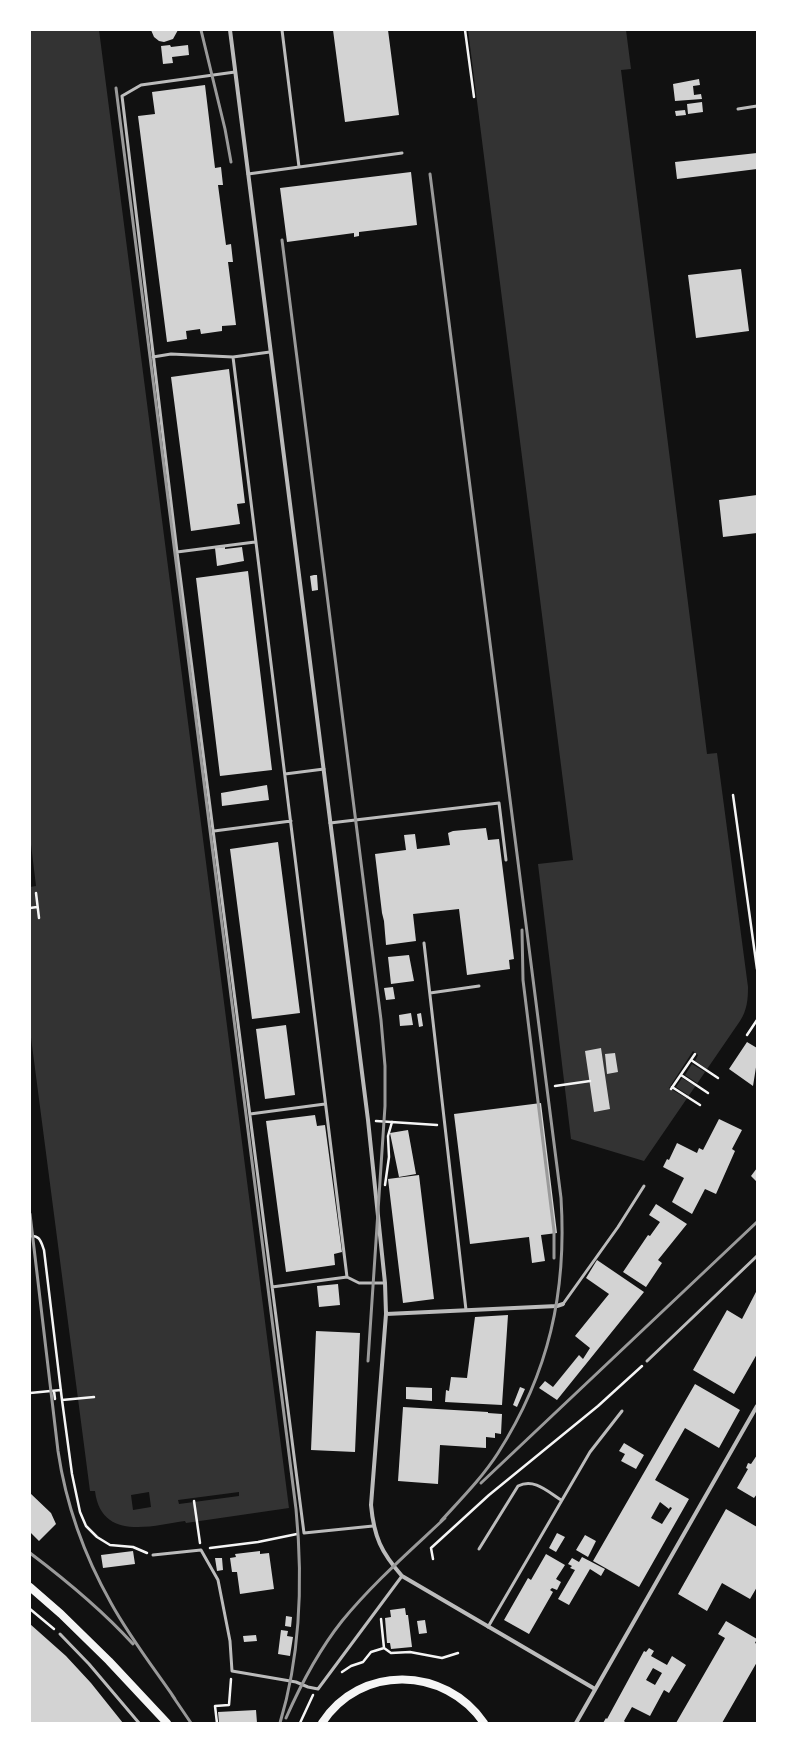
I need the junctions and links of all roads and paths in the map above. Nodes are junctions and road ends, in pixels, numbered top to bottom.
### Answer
1 (230, 30) edge
2 (282, 30) edge
3 (465, 30) edge
4 (235, 72) junction
5 (474, 97) dead end
6 (757, 106) edge
7 (738, 109) dead end
8 (402, 152) dead end
9 (299, 167) junction
10 (248, 174) junction
11 (270, 352) junction
12 (153, 357) junction
13 (233, 357) junction
14 (255, 542) junction
15 (177, 552) junction
16 (324, 769) junction
17 (286, 774) junction
18 (733, 795) dead end
19 (291, 821) junction
20 (330, 823) junction
21 (214, 832) junction
22 (506, 860) dead end
23 (36, 893) dead end
24 (37, 907) junction
25 (30, 908) edge
26 (39, 918) dead end
27 (424, 943) dead end
28 (757, 969) edge
29 (479, 986) dead end
30 (430, 993) junction
31 (757, 1020) edge
32 (747, 1035) dead end
33 (695, 1054) dead end
34 (691, 1060) junction
35 (681, 1075) junction
36 (718, 1078) dead end
37 (590, 1081) dead end
38 (554, 1086) dead end
39 (708, 1092) dead end
40 (325, 1104) junction
41 (700, 1105) dead end
42 (250, 1114) junction
43 (368, 1120) junction
44 (392, 1122) junction
45 (445, 1125) junction
46 (644, 1186) dead end
47 (385, 1187) dead end
48 (30, 1236) edge
49 (757, 1256) edge
50 (347, 1277) junction
51 (385, 1283) junction
52 (272, 1287) junction
53 (563, 1304) joint
54 (466, 1310) junction
55 (386, 1314) junction
56 (647, 1361) joint
57 (61, 1390) junction
58 (54, 1391) junction
59 (30, 1394) edge
60 (94, 1397) dead end
61 (55, 1399) dead end
62 (62, 1400) junction
63 (757, 1406) edge
64 (622, 1411) dead end
65 (561, 1500) junction
66 (194, 1501) dead end
67 (373, 1526) junction
68 (304, 1533) junction
69 (479, 1549) dead end
70 (201, 1550) junction
71 (153, 1555) joint
72 (433, 1559) dead end
73 (402, 1576) junction
74 (30, 1587) edge
75 (379, 1606) junction
76 (30, 1609) edge
77 (488, 1627) junction
78 (60, 1634) joint
79 (384, 1648) junction
80 (458, 1653) dead end
81 (363, 1662) dead end
82 (232, 1671) junction
83 (318, 1689) junction
84 (595, 1689) junction
85 (139, 1723) edge
86 (167, 1723) edge
87 (216, 1723) edge
88 (300, 1723) edge
89 (322, 1723) edge
90 (484, 1723) edge
91 (576, 1723) edge

1 - 4 street
2 - 9 lane
3 - 5 path
4 - 10 street
4 - 12 lane
6 - 7 lane
8 - 9 lane
9 - 10 lane
10 - 11 street
11 - 13 lane
11 - 16 street
12 - 13 lane
12 - 15 lane
13 - 14 lane
14 - 15 lane
14 - 17 lane
15 - 21 lane
16 - 17 lane
16 - 20 street
17 - 19 lane
18 - 28 path
19 - 21 lane
19 - 40 lane
20 - 22 lane
20 - 43 street
21 - 42 lane
23 - 24 path
24 - 25 path
24 - 26 path
27 - 30 lane
29 - 30 lane
30 - 45 lane
31 - 32 path
33 - 34 path
34 - 35 path
34 - 36 path
35 - 39 path
35 - 41 path
37 - 38 path
40 - 42 lane
40 - 50 lane
42 - 52 lane
43 - 44 path
43 - 51 street
44 - 45 path
44 - 47 path
45 - 54 lane
46 - 53 lane
48 - 57 path
49 - 56 lane
50 - 51 lane
50 - 52 lane
51 - 55 street
52 - 68 lane
53 - 54 street
54 - 55 street
55 - 67 street
56 - 72 path
57 - 58 path
57 - 62 path
58 - 59 path
58 - 61 path
60 - 62 path
62 - 71 path
63 - 84 street
64 - 65 lane
65 - 69 lane
65 - 77 lane
66 - 70 path
67 - 68 lane
67 - 73 street
68 - 70 path
70 - 71 lane
70 - 82 lane
73 - 75 lane
73 - 77 street
74 - 86 main road
75 - 79 path
75 - 83 lane
76 - 78 path
77 - 84 street
78 - 85 lane
79 - 80 path
79 - 81 path
82 - 83 lane
82 - 87 path
83 - 88 path
84 - 91 street
89 - 90 main road

